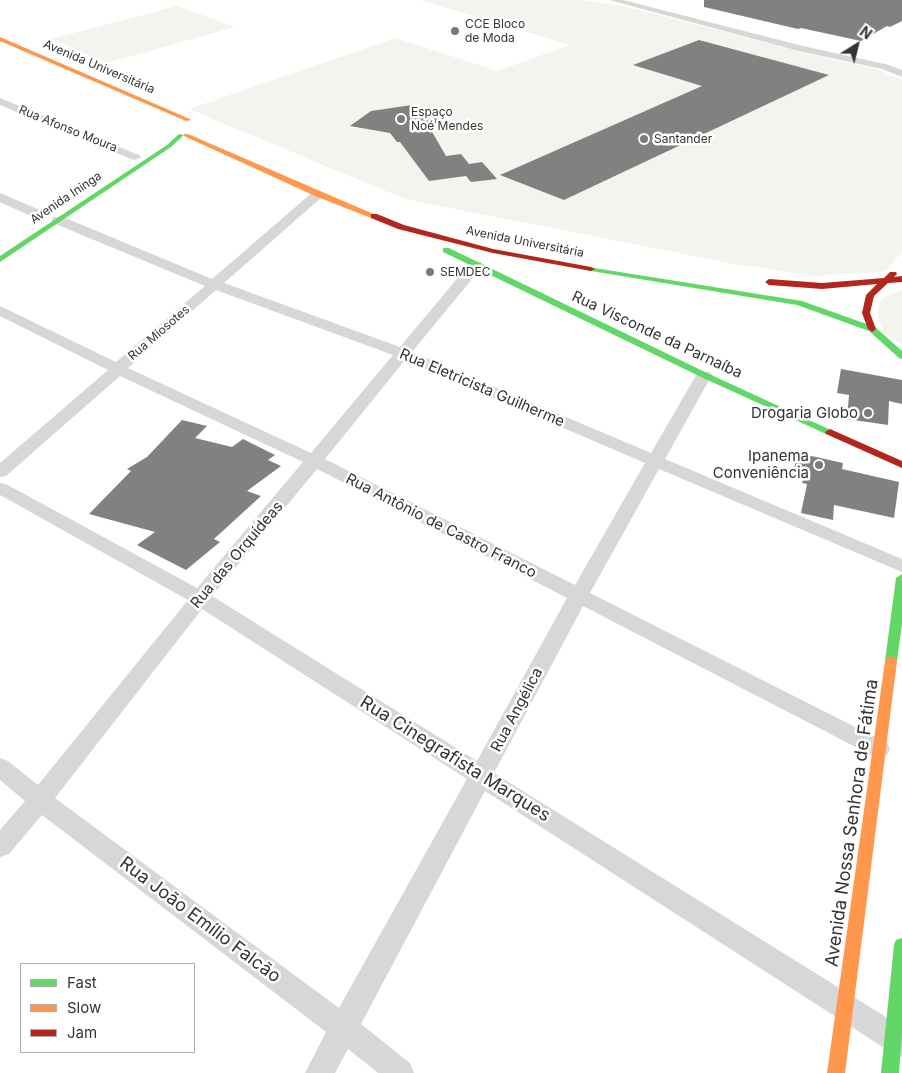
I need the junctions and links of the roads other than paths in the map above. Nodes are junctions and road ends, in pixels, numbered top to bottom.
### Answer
1 (613, 0) edge
2 (635, 0) edge
3 (0, 39) edge
4 (902, 64) edge
5 (902, 74) edge
6 (0, 101) edge
7 (197, 123) junction
8 (167, 129) junction
9 (184, 135) junction
10 (136, 157) junction
11 (148, 159) junction
12 (81, 191) dead end
13 (318, 194) junction
14 (0, 197) edge
15 (389, 211) dead end
16 (50, 216) junction
17 (376, 217) junction
18 (28, 226) dead end
19 (401, 227) junction
20 (0, 260) edge
21 (476, 265) junction
22 (902, 266) edge
23 (660, 267) dead end
24 (652, 279) junction
25 (886, 280) junction
26 (902, 280) edge
27 (761, 281) dead end
28 (215, 285) junction
29 (0, 310) edge
30 (872, 329) junction
31 (402, 353) junction
32 (902, 356) edge
33 (118, 369) junction
34 (704, 375) junction
35 (315, 461) junction
36 (654, 462) junction
37 (902, 465) edge
38 (0, 472) edge
39 (0, 488) edge
40 (902, 566) edge
41 (902, 578) edge
42 (578, 597) junction
43 (200, 598) junction
44 (879, 749) junction
45 (0, 767) edge
46 (482, 776) junction
47 (40, 800) junction
48 (0, 847) edge
49 (902, 945) edge
50 (845, 1008) junction
51 (344, 1028) junction
52 (898, 1040) edge
53 (319, 1073) edge
54 (400, 1073) edge
55 (836, 1073) edge
56 (890, 1073) edge

1 - 5 street
2 - 4 street
3 - 7 main road, Avenida Universitária
6 - 10 street, Rua Afonso Moura
7 - 8 main road
7 - 9 main road
8 - 9 main road
8 - 10 main road, Avenida Ininga
9 - 11 main road, Avenida Ininga
9 - 13 main road, Avenida Universitária
10 - 11 main road
10 - 12 main road, Avenida Ininga
11 - 16 main road, Avenida Ininga
13 - 17 main road, Avenida Universitária
13 - 28 street, Rua Miosotes
14 - 16 street, Rua Eletricista Guilherme
15 - 17 main road
16 - 18 main road, Avenida Ininga
16 - 20 main road, Avenida Ininga
16 - 28 street, Rua Eletricista Guilherme
17 - 19 main road, Avenida Universitária
19 - 21 main road, Rua Visconde da Parnaíba
19 - 24 main road, Avenida Universitária
21 - 31 street, Rua das Orquídeas
21 - 34 main road, Rua Visconde da Parnaíba
22 - 25 main road
23 - 24 main road
24 - 30 main road, Avenida Universitária
25 - 26 main road
25 - 27 main road
25 - 30 main road
28 - 31 street, Rua Eletricista Guilherme
28 - 33 street, Rua Miosotes
29 - 33 street, Rua Antônio de Castro Franco
30 - 32 main road
31 - 35 street, Rua das Orquídeas
31 - 36 street, Rua Eletricista Guilherme
33 - 35 street, Rua Antônio de Castro Franco
33 - 38 street, Rua Miosotes
34 - 36 street, Rua Angélica
34 - 37 main road, Rua Visconde da Parnaíba
35 - 42 street, Rua Antônio de Castro Franco
35 - 43 street, Rua das Orquídeas
36 - 40 street, Rua Eletricista Guilherme
36 - 42 street, Rua Angélica
39 - 43 street, Rua Cinegrafista Marques
41 - 44 main road, Avenida Nossa Senhora de Fátima
42 - 44 street, Rua Antônio de Castro Franco
42 - 46 street, Rua Angélica
43 - 46 street, Rua Cinegrafista Marques
43 - 47 street, Rua das Orquídeas
44 - 50 main road, Avenida Nossa Senhora de Fátima
45 - 47 street, Rua João Emílio Falcão
46 - 50 street, Rua Cinegrafista Marques
46 - 51 street, Rua Angélica
47 - 48 street, Rua das Orquídeas
47 - 51 street, Rua João Emílio Falcão
49 - 52 main road
50 - 52 street, Rua Cinegrafista Marques
50 - 55 main road, Avenida Nossa Senhora de Fátima
51 - 53 street, Rua Angélica
51 - 54 street, Rua João Emílio Falcão
52 - 56 main road

